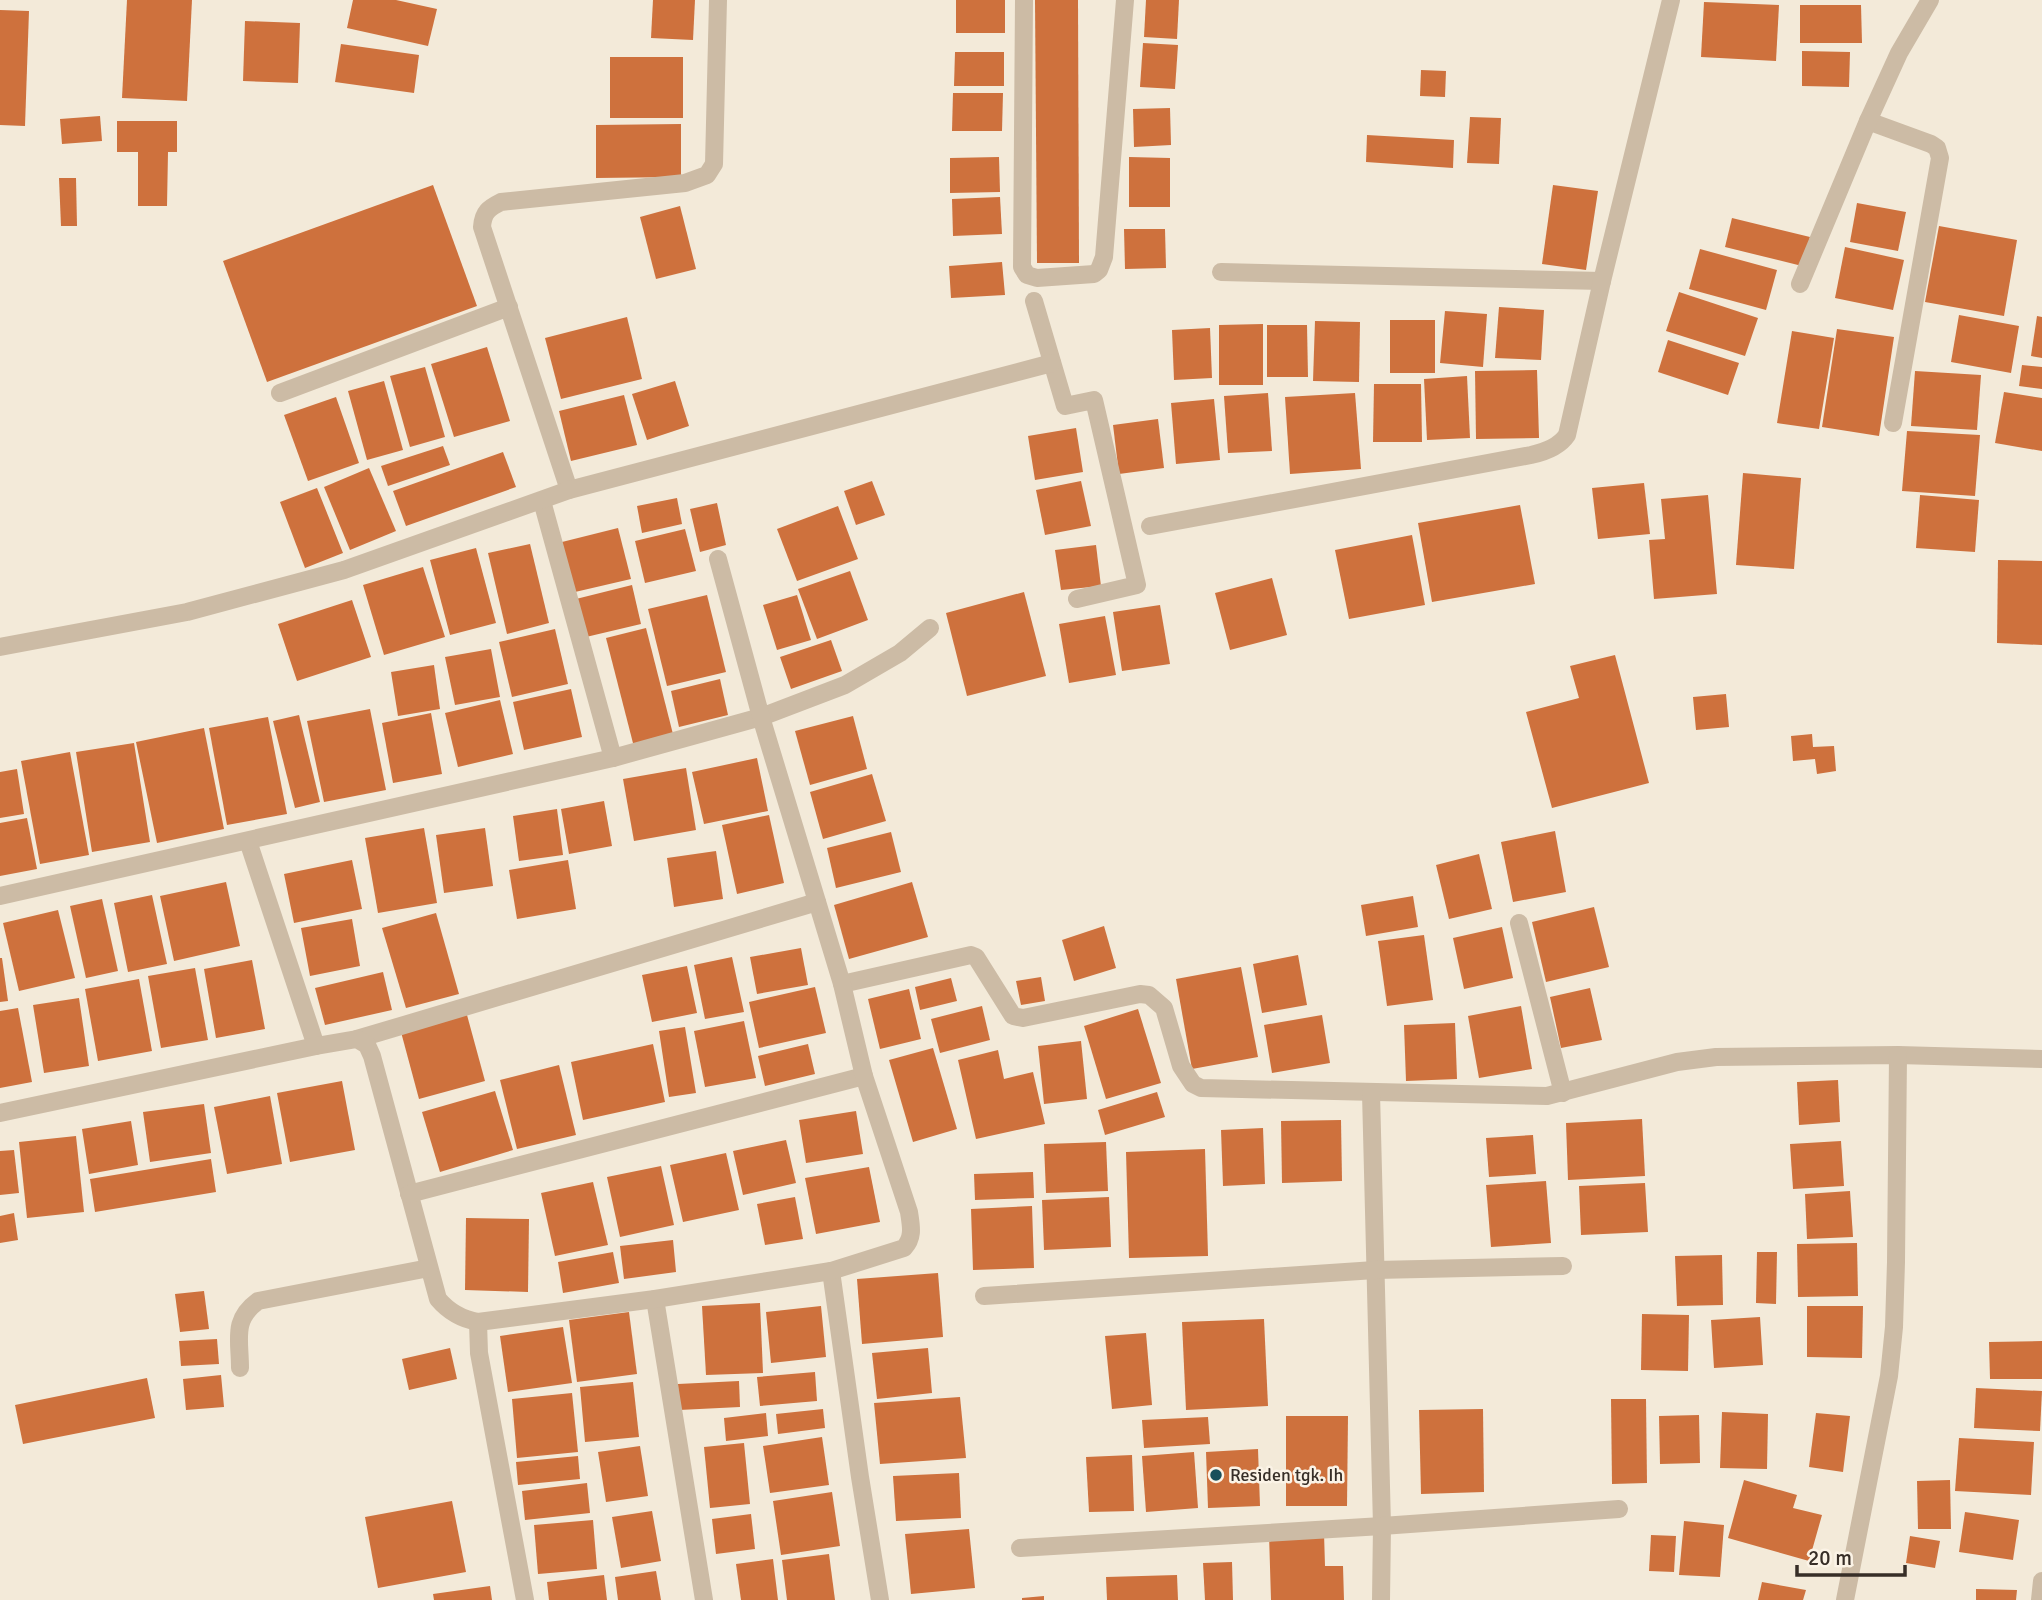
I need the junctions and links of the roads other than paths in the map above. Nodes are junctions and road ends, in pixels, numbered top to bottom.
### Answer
1 (718, 0) edge
2 (1024, 0) edge
3 (1125, 0) edge
4 (1671, 0) edge
5 (1930, 0) edge
6 (1868, 121) junction
7 (1221, 272) dead end
8 (1602, 281) junction
9 (1800, 284) dead end
10 (1034, 301) dead end
11 (509, 307) junction
12 (1052, 363) junction
13 (280, 393) dead end
14 (1893, 423) dead end
15 (569, 490) junction
16 (542, 501) junction
17 (1150, 526) dead end
18 (718, 559) dead end
19 (1077, 599) dead end
20 (930, 628) dead end
21 (0, 647) edge
22 (761, 717) junction
23 (612, 758) junction
24 (248, 841) junction
25 (0, 896) edge
26 (817, 902) junction
27 (1519, 923) dead end
28 (842, 984) junction
29 (357, 1039) junction
30 (316, 1045) junction
31 (1898, 1055) junction
32 (2042, 1059) edge
33 (864, 1076) junction
34 (1371, 1093) junction
35 (1563, 1093) junction
36 (0, 1113) edge
37 (409, 1194) junction
38 (1563, 1266) dead end
39 (429, 1268) junction
40 (1375, 1270) junction
41 (831, 1271) junction
42 (984, 1296) dead end
43 (655, 1299) junction
44 (478, 1322) junction
45 (240, 1368) dead end
46 (1619, 1509) dead end
47 (1382, 1526) junction
48 (1020, 1548) dead end
49 (2042, 1581) edge
50 (525, 1600) edge
51 (704, 1600) edge
52 (880, 1600) edge
53 (1381, 1600) edge
54 (1845, 1600) edge
55 (2040, 1600) edge

1 - 11 street
2 - 3 street
4 - 8 street
5 - 6 street
6 - 9 street
6 - 14 street
7 - 8 street
8 - 17 street
10 - 12 street
11 - 13 street
11 - 15 street
12 - 15 street
12 - 19 street
15 - 16 street
16 - 21 street
16 - 23 street
18 - 22 street
20 - 22 street
22 - 23 street
22 - 26 street
23 - 24 street
24 - 25 street
24 - 30 street
26 - 28 street
26 - 29 street
27 - 35 street
28 - 33 street
28 - 34 street
29 - 30 street
29 - 37 street
30 - 36 street
31 - 32 street
31 - 35 street
31 - 54 street
33 - 37 street
33 - 41 street
34 - 35 street
34 - 40 street
37 - 39 street
38 - 40 street
39 - 44 street
39 - 45 street
40 - 42 street
40 - 47 street
41 - 43 street
41 - 52 street
43 - 44 street
43 - 51 street
44 - 50 street
46 - 47 street
47 - 48 street
47 - 53 street
49 - 55 street

